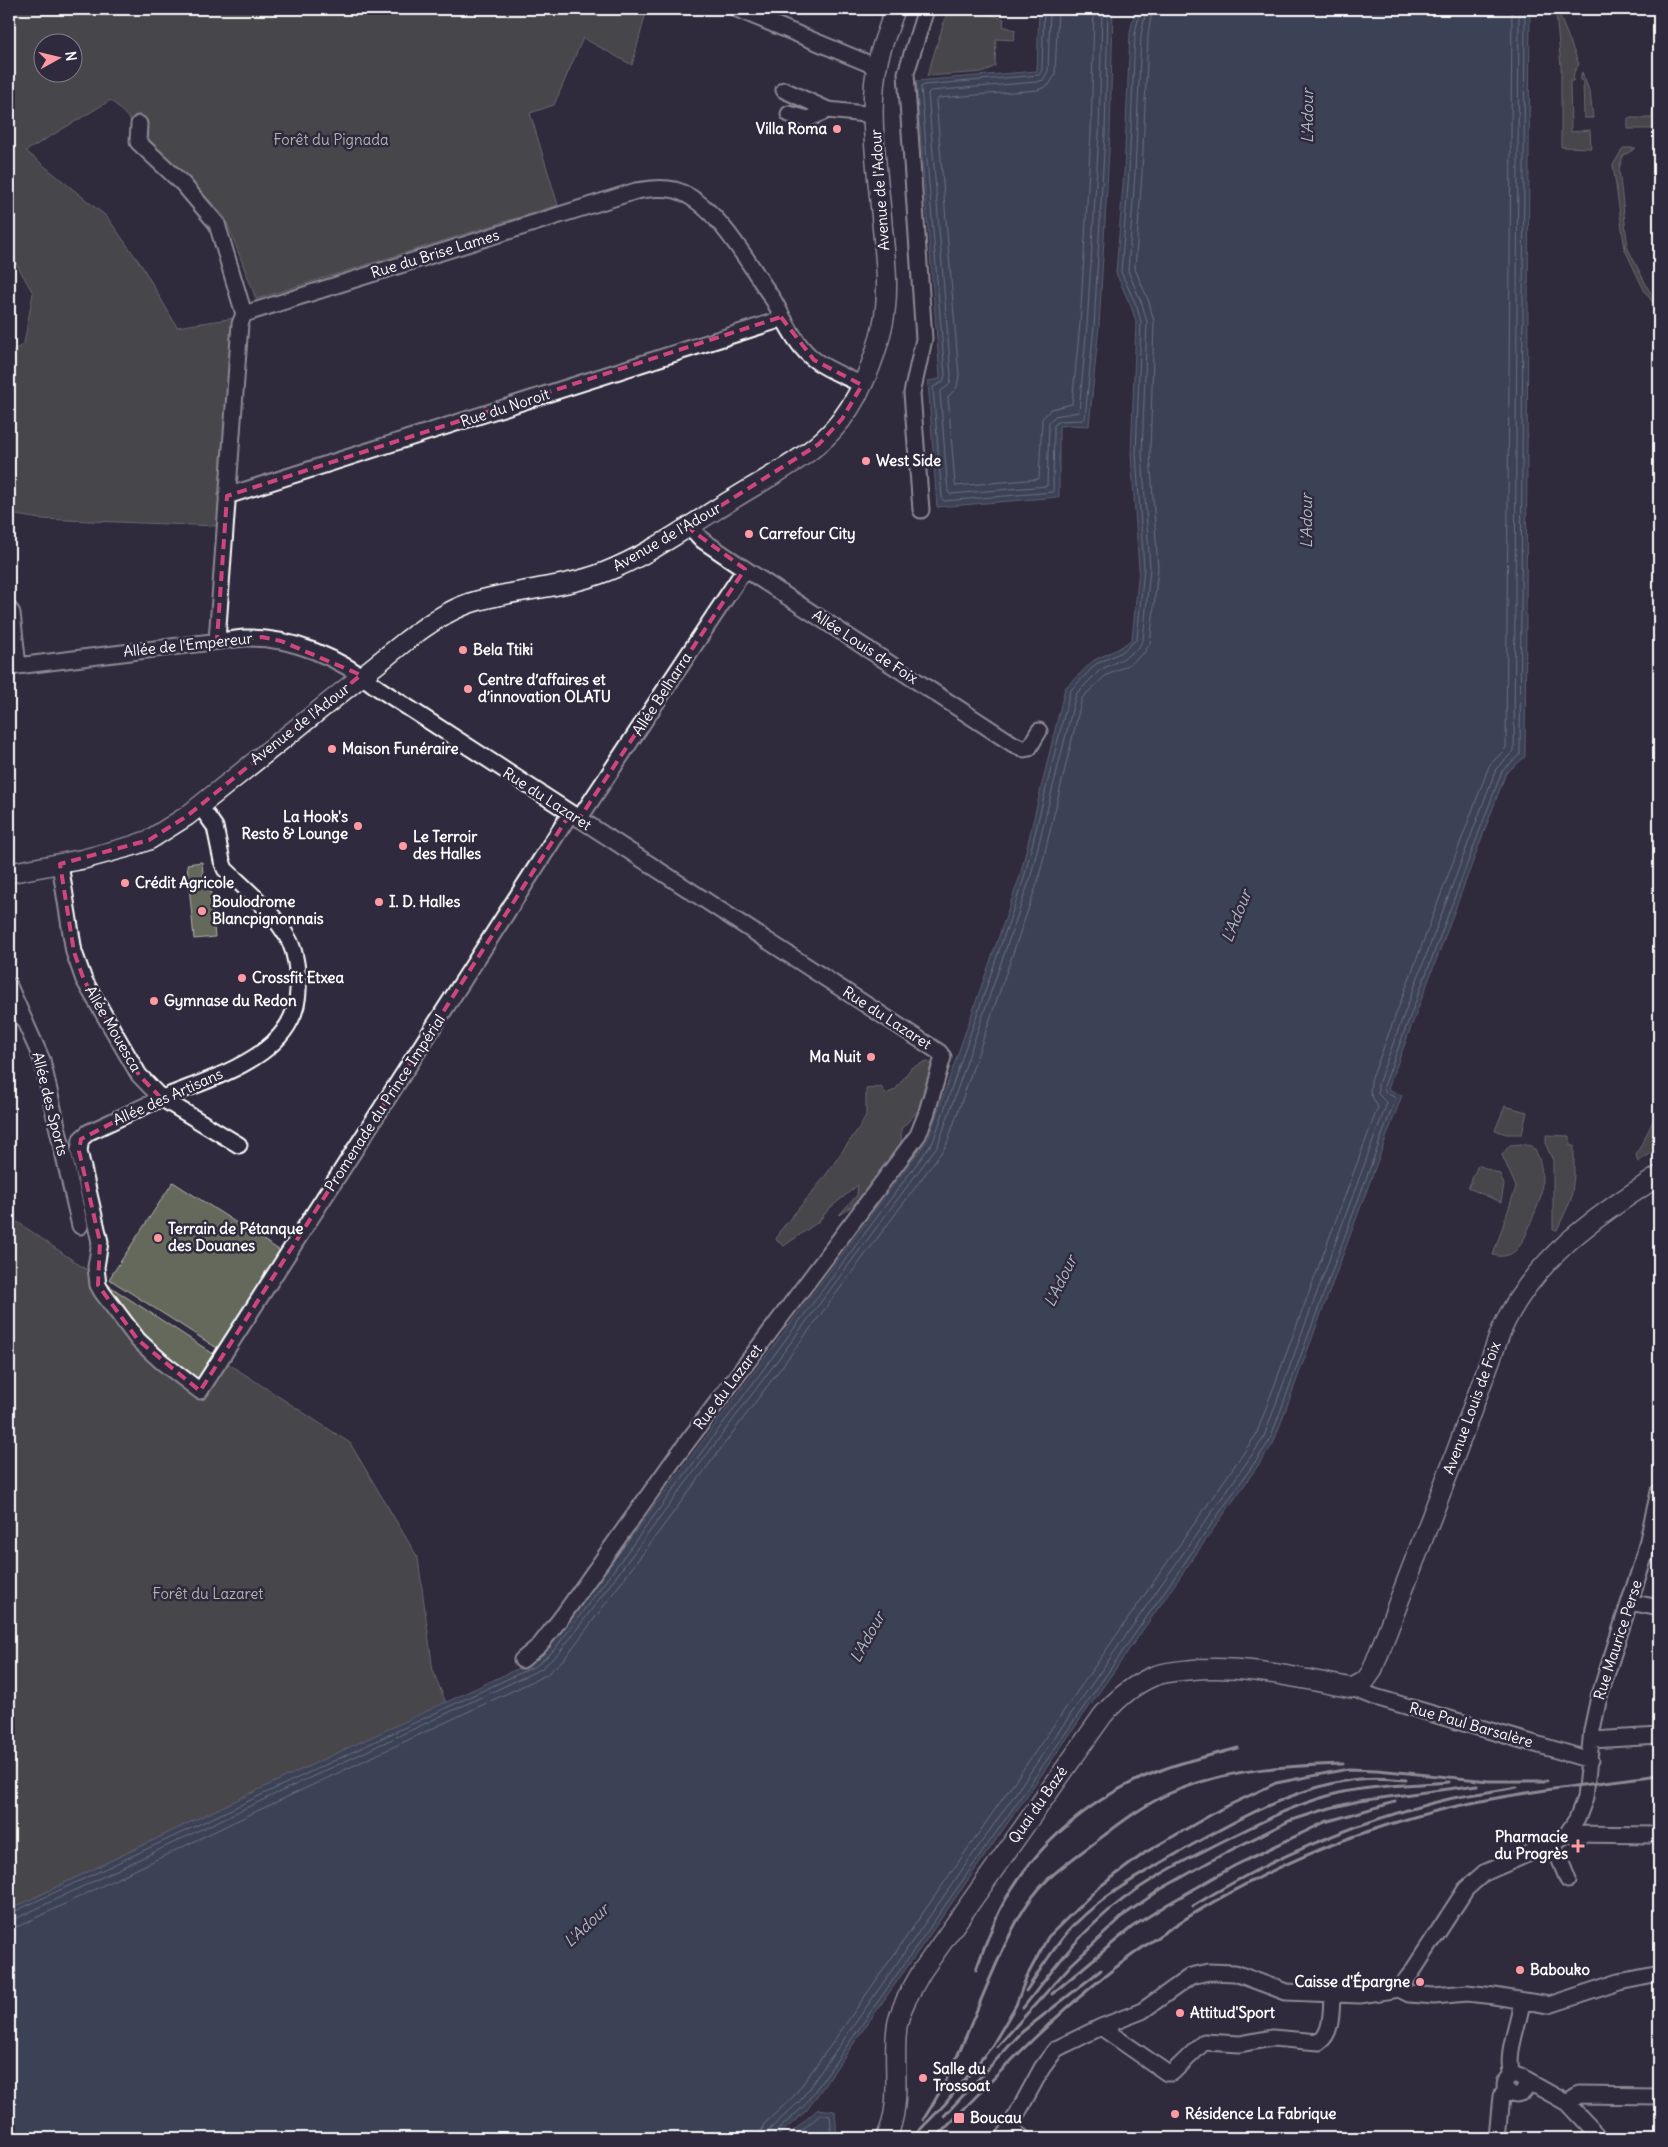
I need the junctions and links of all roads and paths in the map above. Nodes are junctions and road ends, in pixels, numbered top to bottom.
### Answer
1 (737, 9) edge
2 (895, 9) edge
3 (926, 9) edge
4 (877, 67) junction
5 (784, 90) dead end
6 (828, 110) junction
7 (789, 114) dead end
8 (874, 114) junction
9 (139, 124) dead end
10 (244, 314) junction
11 (781, 317) junction
12 (862, 385) junction
13 (227, 496) junction
14 (921, 510) dead end
15 (689, 526) junction
16 (744, 569) junction
17 (9, 609) edge
18 (217, 640) junction
19 (13, 667) edge
20 (361, 675) junction
21 (1039, 731) dead end
22 (200, 806) junction
23 (575, 817) junction
24 (60, 864) junction
25 (9, 873) edge
26 (9, 986) edge
27 (161, 1098) junction
28 (239, 1145) dead end
29 (1659, 1176) edge
30 (80, 1226) dead end
31 (200, 1391) joint
32 (1659, 1492) edge
33 (1653, 1547) edge
34 (1630, 1602) junction
35 (1659, 1608) edge
36 (522, 1660) dead end
37 (1352, 1688) junction
38 (1659, 1736) edge
39 (1592, 1740) junction
40 (1590, 1760) junction
41 (1567, 1834) junction
42 (1659, 1835) edge
43 (1553, 1844) junction
44 (1568, 1880) dead end
45 (1659, 1974) edge
46 (1398, 1989) junction
47 (1332, 1994) junction
48 (1522, 2001) junction
49 (1101, 2027) junction
50 (1516, 2085) junction
51 (1658, 2096) dead end
52 (1567, 2103) junction
53 (1007, 2134) edge
54 (886, 2138) edge
55 (1023, 2138) edge
56 (1497, 2138) edge
57 (1600, 2138) edge

1 - 4 street
2 - 4 main road, Avenue de l'Adour
3 - 14 street
4 - 8 main road, Avenue de l'Adour
5 - 6 street
6 - 7 street
6 - 8 street
8 - 12 main road, Avenue de l'Adour
9 - 10 street
10 - 11 street, Rue du Brise Lames
10 - 13 street
11 - 12 street, Rue du Brise Lames
11 - 13 street, Rue du Noroit
12 - 15 main road, Avenue de l'Adour
13 - 18 street
15 - 16 street, Allée Louis de Foix
15 - 20 main road, Avenue de l'Adour
16 - 21 street, Allée Louis de Foix
16 - 23 street, Allée Belharra
17 - 19 street
18 - 19 street, Allée de l'Empereur
18 - 20 street, Allée de l'Empereur
20 - 22 main road, Avenue de l'Adour
20 - 23 street, Rue du Lazaret
22 - 24 main road, Avenue de l'Adour
22 - 27 street, Allée des Artisans
23 - 31 street, Promenade du Prince Impérial
23 - 36 street, Rue du Lazaret
24 - 25 main road, Avenue de l'Adour
24 - 27 street, Allée Mouesca
26 - 30 street, Allée des Sports
27 - 28 street, Allée Mouesca
27 - 31 street, Allée des Artisans
29 - 37 main road, Avenue Louis de Foix
32 - 33 street, Rue Maurice Perse
33 - 34 street, Rue Maurice Perse
34 - 35 street
34 - 39 street, Rue Maurice Perse
37 - 40 street, Rue Paul Barsalère
37 - 54 main road, Quai du Bazé
38 - 39 street
39 - 40 street, Rue Maurice Perse
40 - 41 street, Rue Maurice Perse
41 - 42 street
41 - 43 street
43 - 44 street
43 - 46 street
45 - 48 street
46 - 47 street
46 - 48 street
47 - 49 street
47 - 49 street
48 - 50 street
49 - 53 street
50 - 52 street
50 - 56 street
51 - 52 street
52 - 57 street
53 - 55 street

